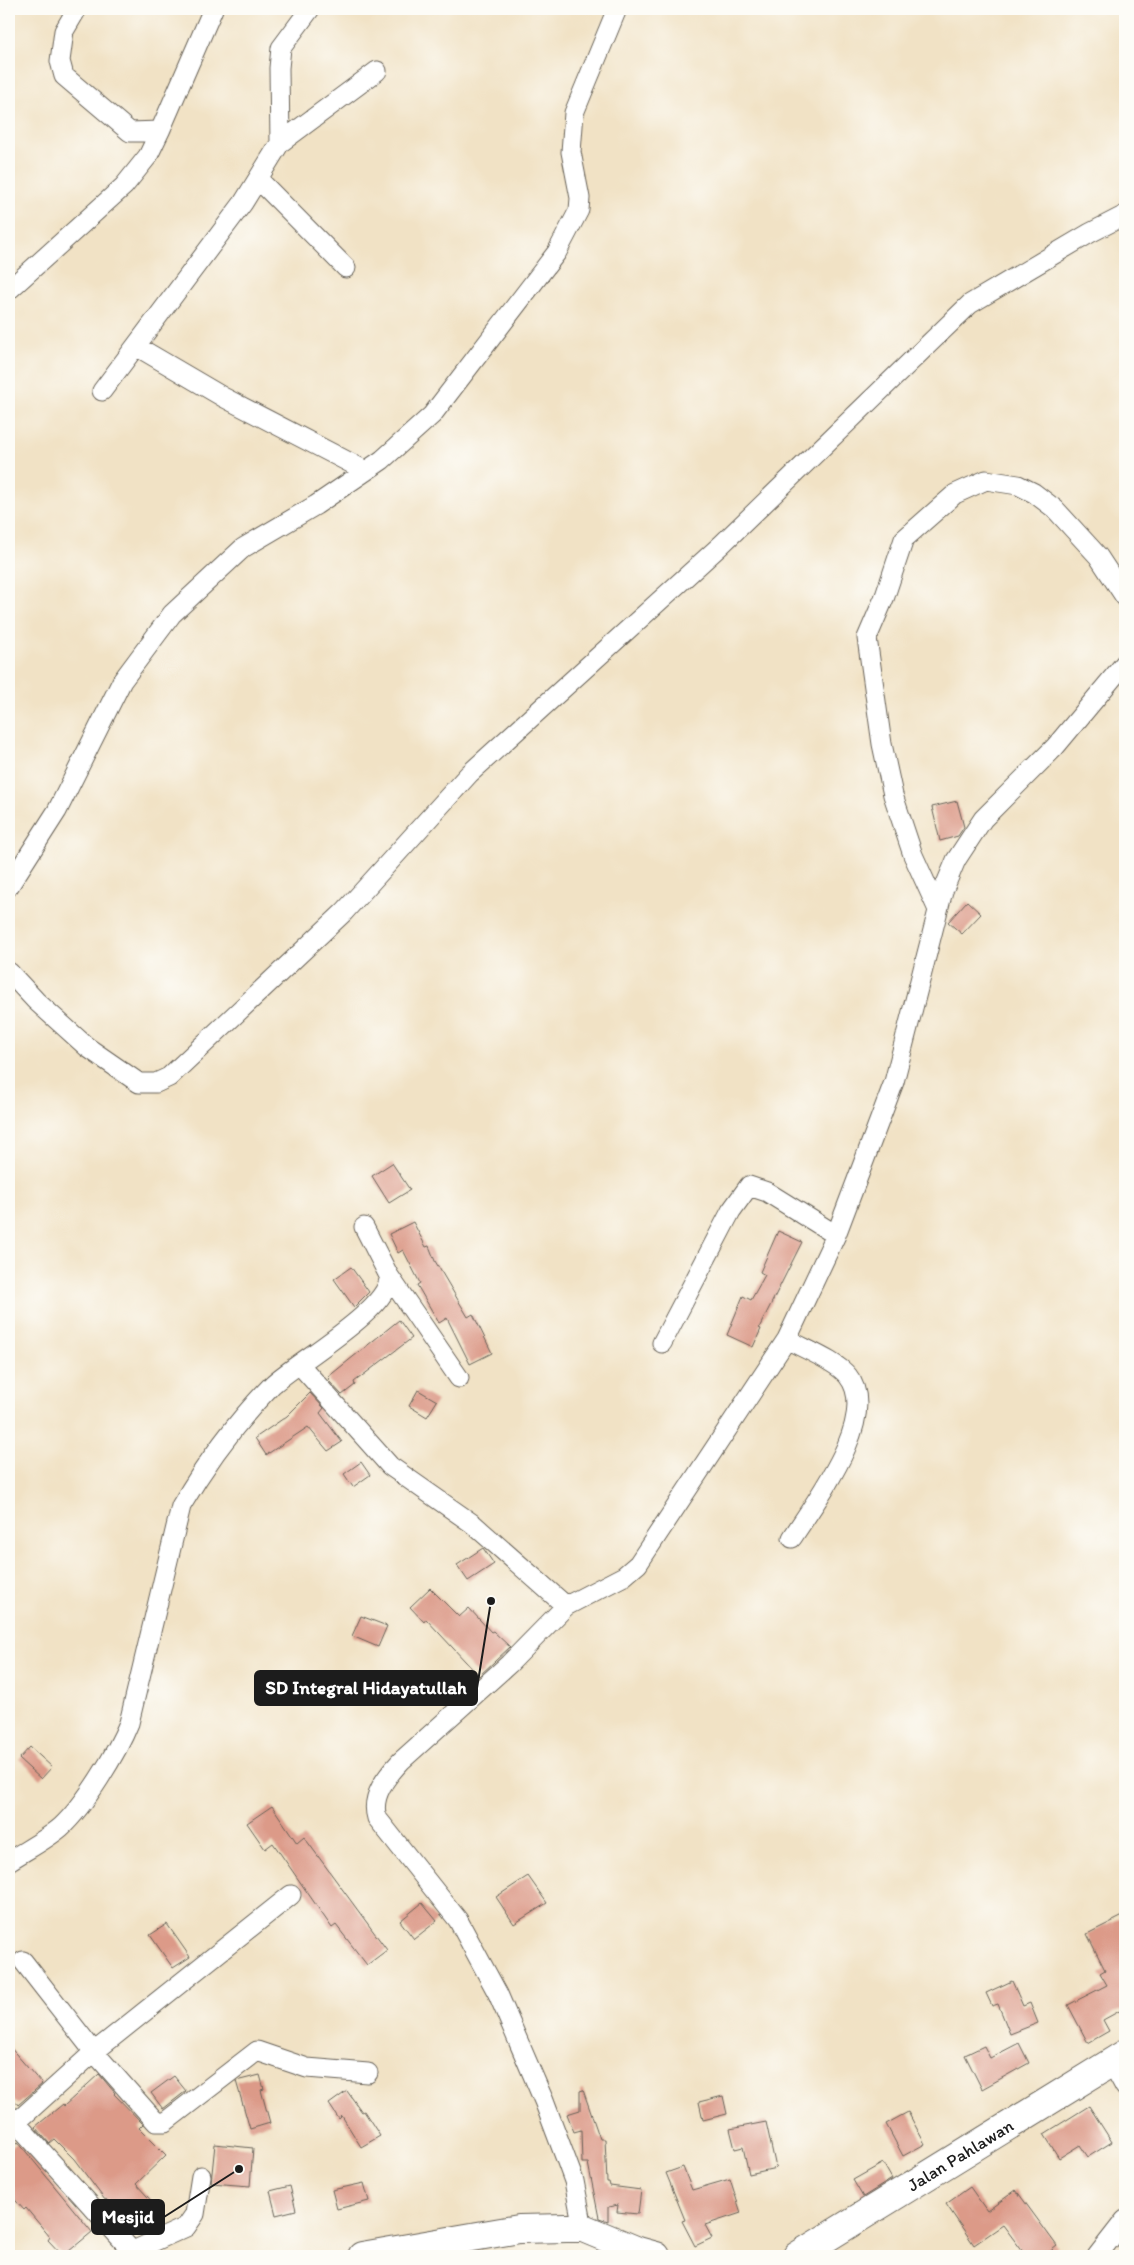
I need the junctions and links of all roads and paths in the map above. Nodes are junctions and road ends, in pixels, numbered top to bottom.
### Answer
1 (77, 9) edge
2 (213, 9) edge
3 (310, 9) edge
4 (617, 9) edge
5 (377, 71) dead end
6 (160, 131) junction
7 (280, 142) junction
8 (258, 179) junction
9 (1125, 215) edge
10 (346, 268) dead end
11 (9, 290) edge
12 (136, 346) junction
13 (102, 391) dead end
14 (366, 471) junction
15 (1125, 597) edge
16 (1125, 663) edge
17 (9, 886) edge
18 (938, 910) junction
19 (9, 972) edge
20 (364, 1227) dead end
21 (836, 1235) junction
22 (389, 1276) junction
23 (786, 1339) junction
24 (662, 1343) dead end
25 (299, 1364) junction
26 (459, 1378) dead end
27 (792, 1538) dead end
28 (566, 1606) junction
29 (9, 1861) edge
30 (291, 1895) dead end
31 (23, 1960) dead end
32 (94, 2052) junction
33 (1119, 2058) edge
34 (368, 2073) dead end
35 (1125, 2087) edge
36 (11, 2122) edge
37 (201, 2176) dead end
38 (1125, 2220) edge
39 (583, 2228) junction
40 (127, 2254) edge
41 (377, 2254) edge
42 (656, 2256) edge
43 (797, 2256) edge
44 (1097, 2256) edge

1 - 6 street
2 - 6 street
3 - 7 street
4 - 14 street
5 - 7 street
6 - 11 street
7 - 8 street
8 - 10 street
8 - 12 street
9 - 19 street
12 - 13 street
12 - 14 street
14 - 17 street
15 - 18 street
16 - 18 street
18 - 21 street
20 - 22 street
21 - 23 street
21 - 24 street
22 - 25 street
22 - 26 street
23 - 27 street
23 - 28 street
25 - 28 street
25 - 29 street
28 - 39 street
30 - 32 street
31 - 32 street
32 - 34 street
32 - 36 street
33 - 35 street
33 - 43 highway, Jalan Pahlawan
36 - 40 street
37 - 40 street
38 - 44 street
39 - 41 highway
39 - 42 highway

